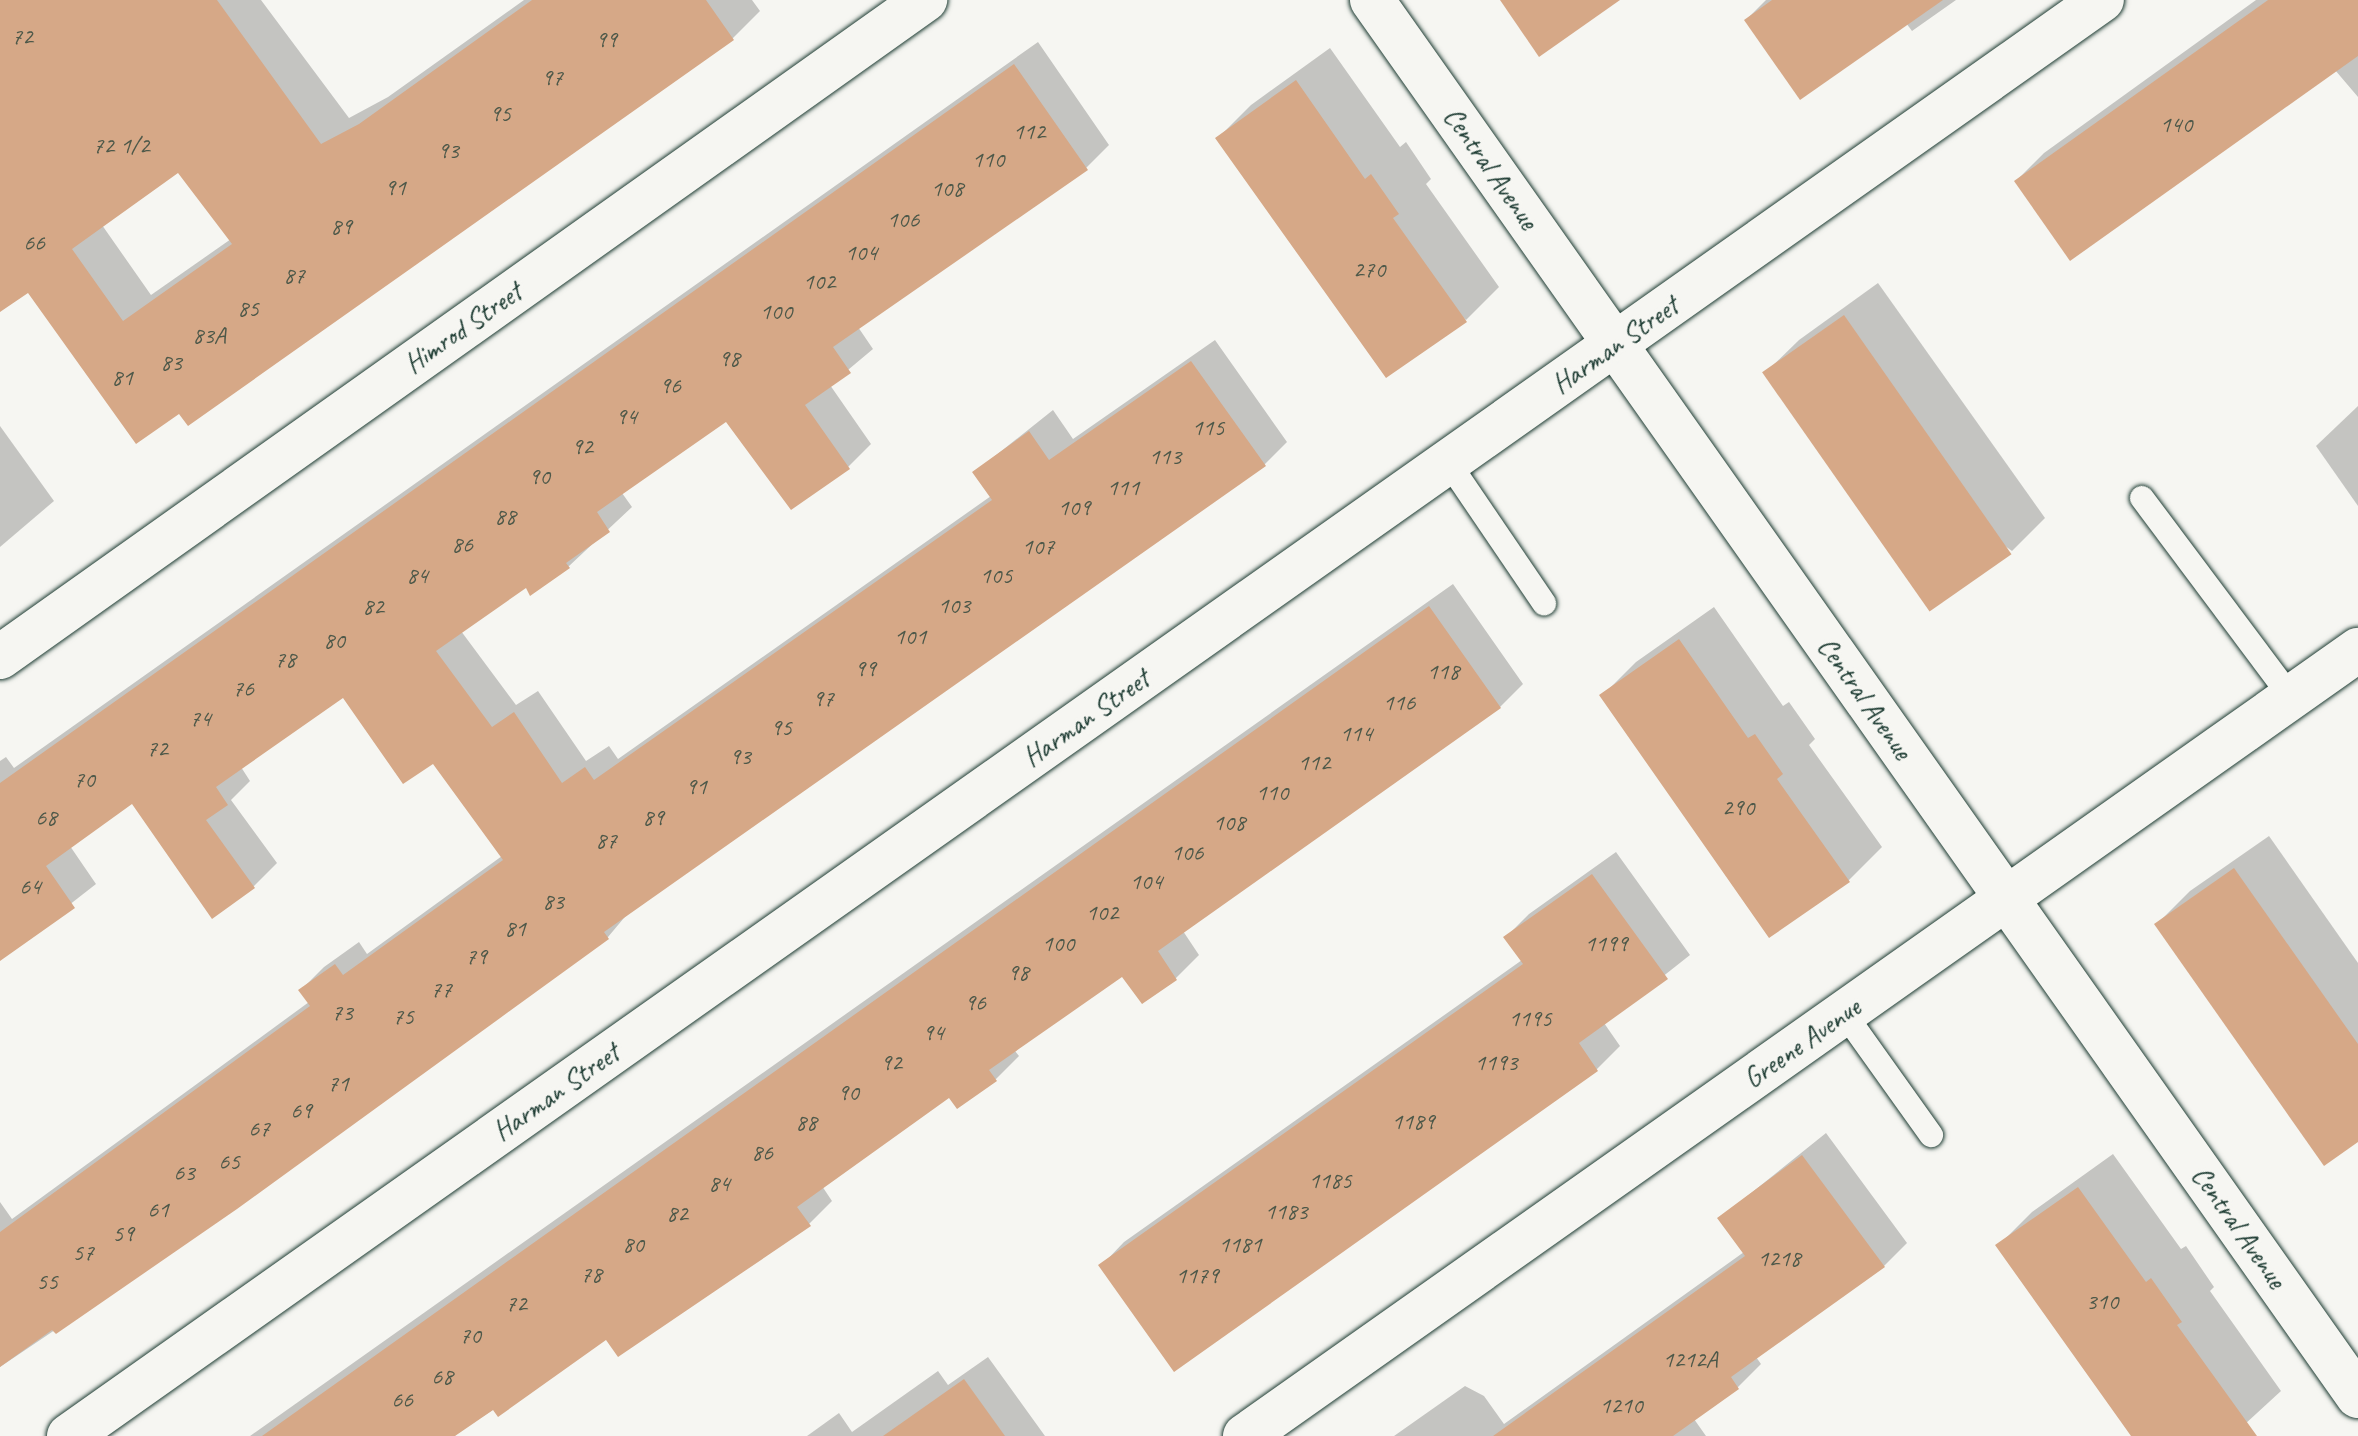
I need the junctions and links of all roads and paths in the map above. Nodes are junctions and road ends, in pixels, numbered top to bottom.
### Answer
1 (925, 0) edge
2 (1372, 0) edge
3 (2102, 0) edge
4 (1616, 344) junction
5 (1448, 462) junction
6 (2142, 498) dead end
7 (1544, 603) dead end
8 (2358, 650) edge
9 (0, 657) edge
10 (2291, 697) junction
11 (2006, 898) junction
12 (1844, 1013) junction
13 (1931, 1135) dead end
14 (2358, 1396) edge
15 (69, 1436) edge
16 (1245, 1436) edge

1 - 9 street, Himrod Street
2 - 4 street, Central Avenue
3 - 4 street, Harman Street
4 - 5 street, Harman Street
4 - 11 street, Central Avenue
5 - 7 lane
5 - 15 street, Harman Street
6 - 10 lane
8 - 10 street, Greene Avenue
10 - 11 street, Greene Avenue
11 - 12 street, Greene Avenue
11 - 14 street, Central Avenue
12 - 13 lane
12 - 16 street, Greene Avenue

